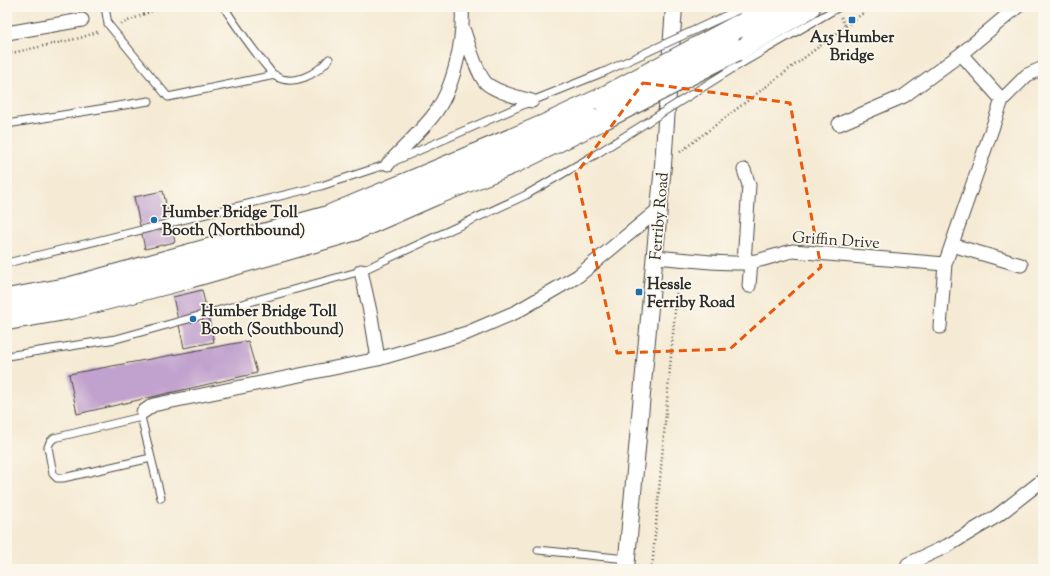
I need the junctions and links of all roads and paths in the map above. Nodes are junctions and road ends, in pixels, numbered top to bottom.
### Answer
1 (105, 7) edge
2 (224, 7) edge
3 (462, 7) edge
4 (674, 7) edge
5 (772, 7) edge
6 (809, 7) edge
7 (839, 7) edge
8 (871, 7) edge
9 (1017, 7) edge
10 (739, 15) edge
11 (82, 20) dead end
12 (463, 27) junction
13 (7, 33) edge
14 (961, 54) junction
15 (735, 58) junction
16 (329, 59) dead end
17 (1043, 68) edge
18 (275, 76) junction
19 (1002, 100) junction
20 (149, 101) dead end
21 (532, 101) junction
22 (601, 110) junction
23 (7, 124) edge
24 (839, 124) dead end
25 (388, 164) junction
26 (663, 165) junction
27 (744, 170) dead end
28 (659, 209) junction
29 (952, 245) junction
30 (655, 257) junction
31 (747, 262) junction
32 (7, 263) edge
33 (945, 264) junction
34 (1021, 265) dead end
35 (361, 271) junction
36 (750, 286) dead end
37 (7, 300) edge
38 (7, 319) edge
39 (940, 327) dead end
40 (7, 356) edge
41 (378, 359) junction
42 (142, 415) junction
43 (151, 458) junction
44 (1043, 480) edge
45 (161, 498) dead end
46 (538, 550) dead end
47 (626, 564) edge
48 (906, 569) edge

1 - 18 lane
2 - 18 lane
3 - 12 street
4 - 26 street, Ferriby Road
5 - 10 highway
6 - 15 highway
7 - 15 lane
8 - 26 path
9 - 14 street
10 - 21 lane, bridge
10 - 22 highway, bridge
11 - 13 street
12 - 21 street
12 - 25 street
14 - 19 street
14 - 24 street
15 - 22 highway, bridge
15 - 35 lane, bridge
16 - 18 lane
17 - 19 street
19 - 29 street
20 - 23 lane
21 - 25 lane
22 - 37 highway
22 - 38 highway
25 - 32 lane
26 - 28 street, Ferriby Road
27 - 31 street
28 - 30 street, Ferriby Road
28 - 41 street
29 - 33 street
29 - 34 street
30 - 31 street, Griffin Drive
30 - 47 street, Ferriby Road
31 - 33 street, Griffin Drive
31 - 36 street
33 - 39 street
35 - 40 lane
35 - 41 street
41 - 42 street
42 - 43 lane
42 - 43 lane
43 - 45 lane
44 - 48 street
46 - 47 lane

